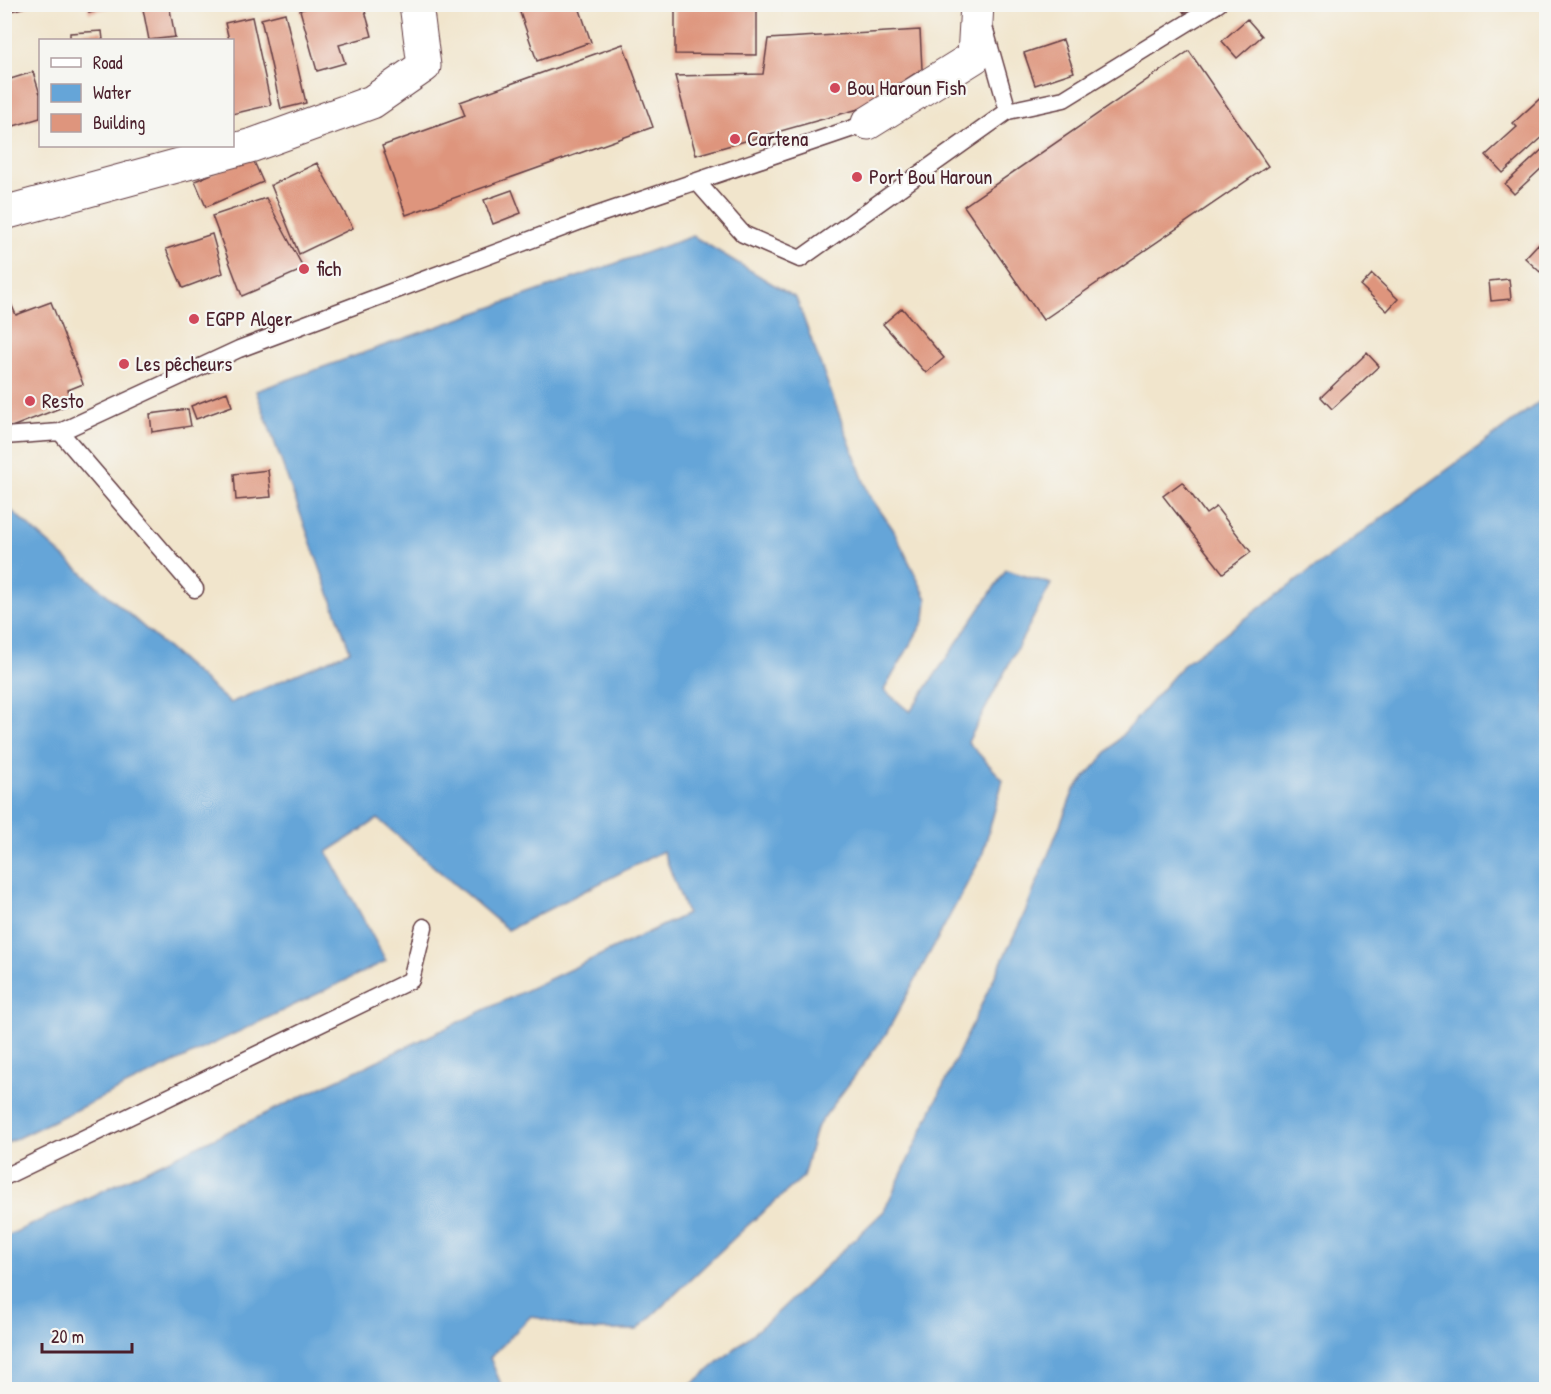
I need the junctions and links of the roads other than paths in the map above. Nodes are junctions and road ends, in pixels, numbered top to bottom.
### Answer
1 (416, 4) edge
2 (978, 4) edge
3 (1218, 4) edge
4 (1008, 111) junction
5 (868, 123) joint
6 (698, 183) junction
7 (4, 213) edge
8 (60, 432) junction
9 (4, 436) edge
10 (195, 588) dead end
11 (424, 927) dead end
12 (4, 1177) edge

1 - 7 street
2 - 4 lane
2 - 5 street
3 - 4 lane
4 - 6 lane
5 - 6 lane
6 - 8 lane
8 - 9 lane
8 - 10 lane
11 - 12 lane

